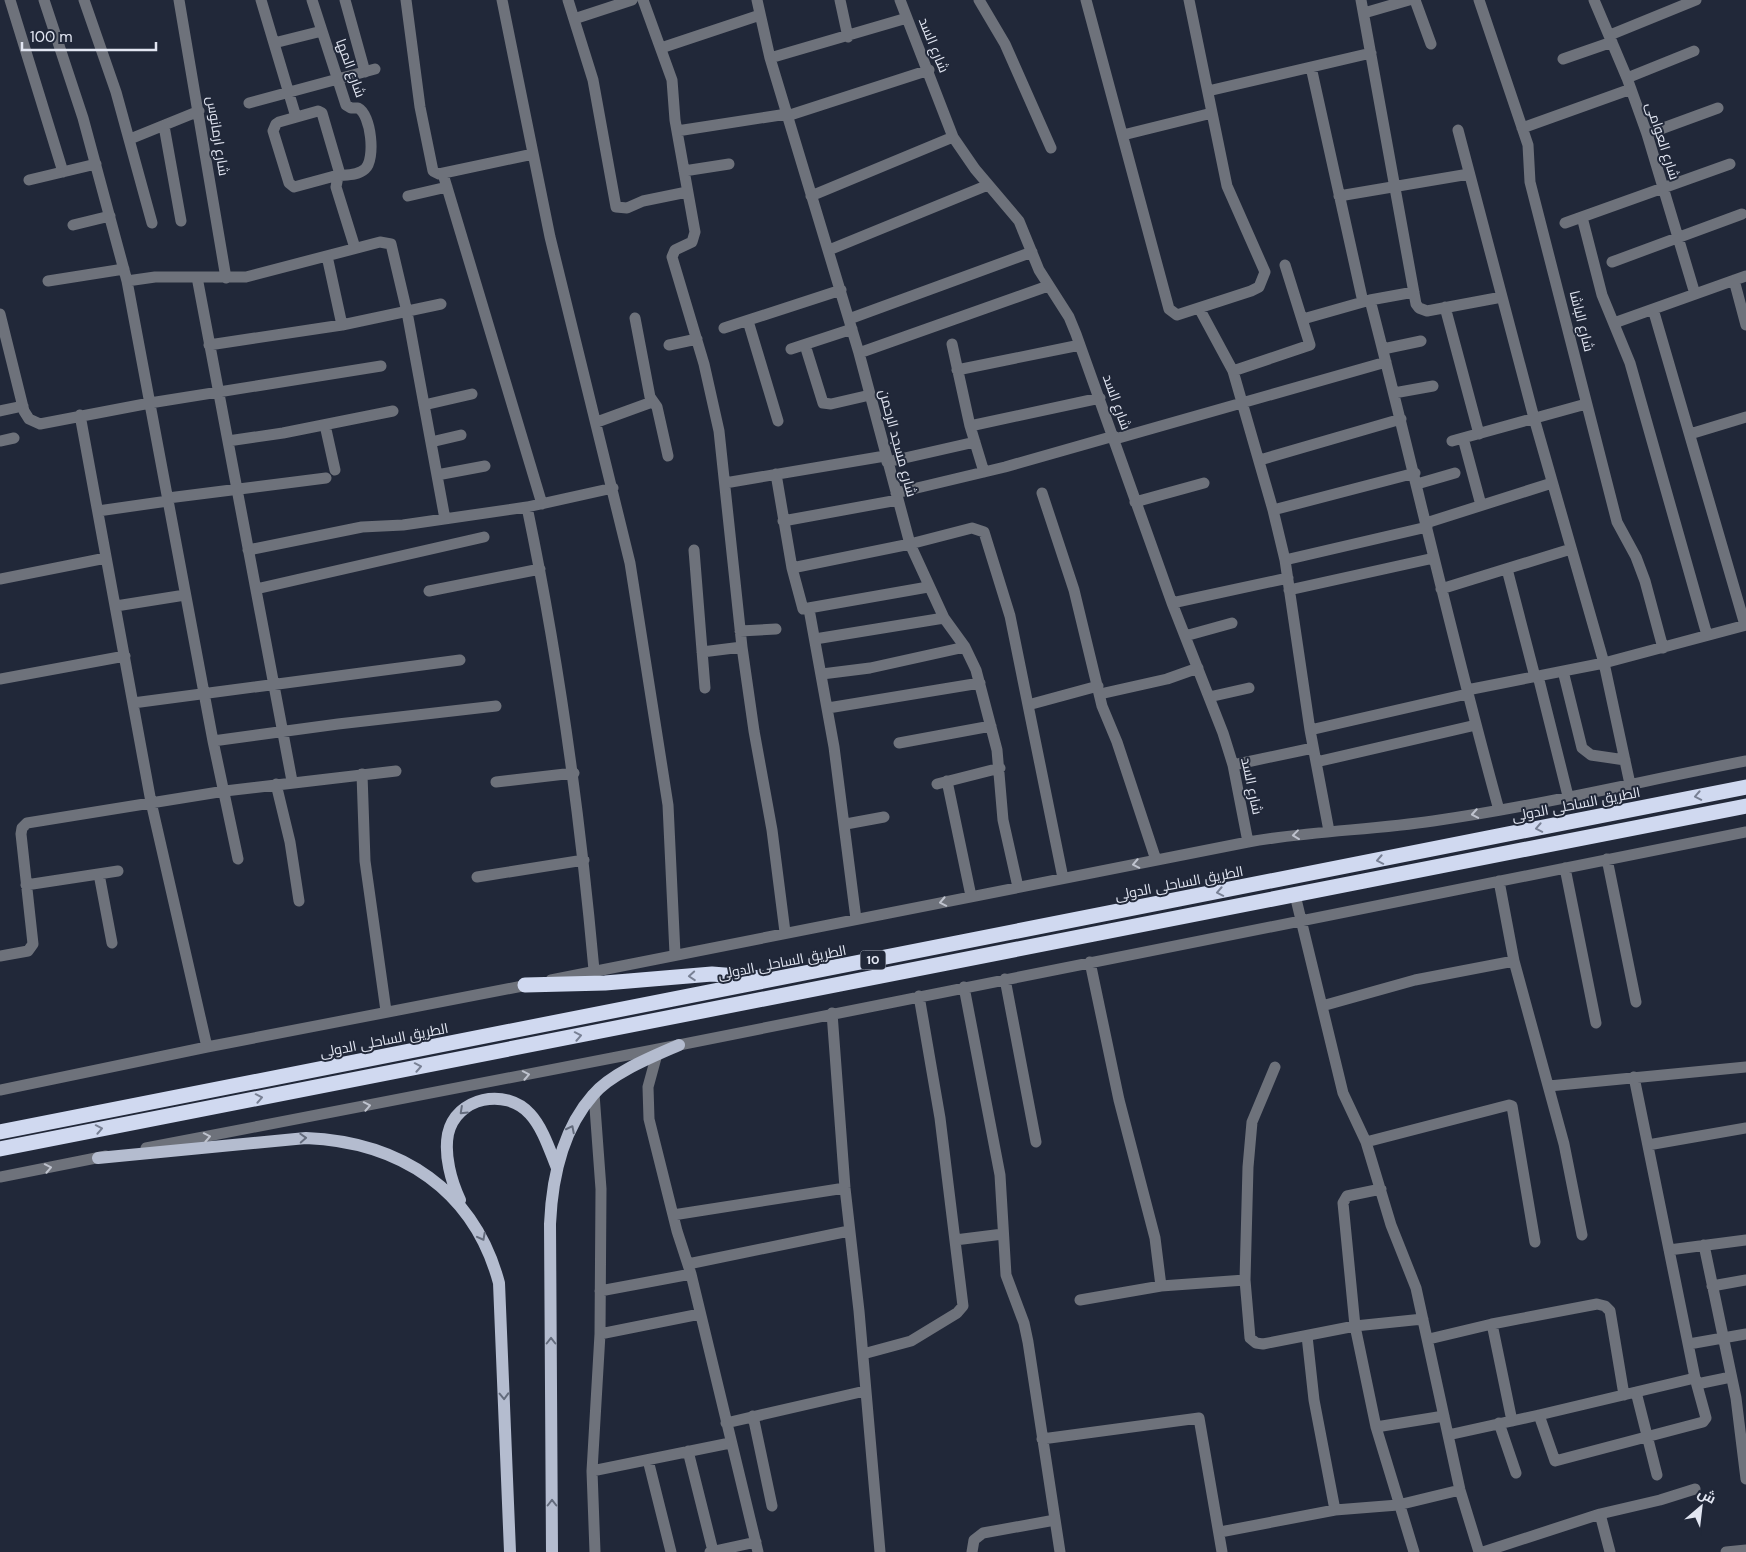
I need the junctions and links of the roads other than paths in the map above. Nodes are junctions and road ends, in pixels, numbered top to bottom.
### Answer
1 (10, 0) edge
2 (44, 0) edge
3 (84, 0) edge
4 (179, 0) edge
5 (261, 0) edge
6 (312, 0) edge
7 (345, 0) edge
8 (406, 0) edge
9 (502, 0) edge
10 (568, 0) edge
11 (632, 0) edge
12 (643, 0) edge
13 (757, 0) edge
14 (840, 0) edge
15 (900, 0) edge
16 (979, 0) edge
17 (1086, 0) edge
18 (1188, 0) edge
19 (1361, 0) edge
20 (1409, 0) edge
21 (1415, 0) edge
22 (1479, 0) edge
23 (1594, 0) edge
24 (1696, 0) edge
25 (1364, 13) junction
26 (760, 15) junction
27 (907, 18) junction
28 (574, 19) junction
29 (322, 31) junction
30 (848, 36) junction
31 (1611, 38) junction
32 (274, 43) junction
33 (1430, 44) dead end
34 (661, 48) junction
35 (1694, 50) dead end
36 (1371, 53) junction
37 (770, 58) junction
38 (1563, 58) dead end
39 (1311, 67) junction
40 (929, 70) junction
41 (338, 79) junction
42 (1629, 84) junction
43 (1208, 91) junction
44 (289, 92) junction
45 (249, 103) dead end
46 (1718, 108) dead end
47 (199, 111) junction
48 (1212, 113) junction
49 (787, 115) junction
50 (296, 117) junction
51 (164, 126) junction
52 (1522, 128) junction
53 (1458, 130) dead end
54 (677, 131) junction
55 (1647, 134) junction
56 (1123, 135) junction
57 (953, 137) junction
58 (130, 139) junction
59 (1051, 148) dead end
60 (533, 154) junction
61 (96, 164) junction
62 (729, 164) dead end
63 (1730, 164) dead end
64 (684, 171) junction
65 (63, 172) junction
66 (443, 174) junction
67 (1469, 174) junction
68 (339, 176) junction
69 (29, 180) dead end
70 (988, 184) junction
71 (1395, 186) junction
72 (447, 187) junction
73 (1663, 189) junction
74 (687, 192) junction
75 (408, 196) dead end
76 (812, 196) junction
77 (1340, 196) junction
78 (1742, 214) dead end
79 (110, 216) junction
80 (1582, 218) junction
81 (181, 221) dead end
82 (152, 223) dead end
83 (1565, 223) dead end
84 (73, 225) dead end
85 (1678, 238) junction
86 (355, 248) junction
87 (829, 250) junction
88 (1032, 252) junction
89 (327, 256) junction
90 (1612, 262) dead end
91 (1285, 264) dead end
92 (124, 269) junction
93 (1746, 276) edge
94 (197, 277) junction
95 (226, 278) junction
96 (1734, 280) junction
97 (48, 281) dead end
98 (127, 281) junction
99 (1048, 286) junction
100 (841, 290) junction
101 (1414, 292) junction
102 (1694, 294) junction
103 (1502, 297) junction
104 (1367, 301) junction
105 (441, 304) dead end
106 (1445, 307) junction
107 (1199, 308) junction
108 (1653, 309) junction
109 (407, 312) junction
110 (0, 314) edge
111 (635, 318) dead end
112 (1303, 319) junction
113 (748, 321) junction
114 (1614, 323) junction
115 (851, 324) junction
116 (342, 325) junction
117 (1746, 325) edge
118 (724, 328) dead end
119 (697, 339) junction
120 (1421, 341) dead end
121 (669, 344) dead end
122 (952, 344) dead end
123 (209, 345) junction
124 (805, 345) junction
125 (1080, 345) junction
126 (1383, 349) junction
127 (791, 350) dead end
128 (859, 353) junction
129 (1386, 362) junction
130 (381, 366) dead end
131 (957, 370) junction
132 (1233, 371) junction
133 (1433, 386) dead end
134 (219, 392) junction
135 (1394, 393) junction
136 (472, 394) dead end
137 (870, 395) junction
138 (1100, 398) junction
139 (652, 402) junction
140 (150, 403) junction
141 (1243, 403) junction
142 (1586, 404) junction
143 (424, 405) junction
144 (23, 406) junction
145 (393, 411) dead end
146 (0, 412) edge
147 (80, 415) junction
148 (1746, 417) edge
149 (1534, 418) junction
150 (1401, 420) junction
151 (778, 421) dead end
152 (597, 422) junction
153 (326, 425) junction
154 (970, 426) junction
155 (1479, 434) junction
156 (1690, 434) junction
157 (460, 435) dead end
158 (14, 438) dead end
159 (1115, 438) junction
160 (0, 441) edge
161 (228, 441) junction
162 (431, 442) junction
163 (975, 442) junction
164 (668, 456) dead end
165 (886, 459) junction
166 (1260, 460) junction
167 (486, 466) dead end
168 (984, 472) junction
169 (1455, 473) dead end
170 (776, 474) junction
171 (437, 475) junction
172 (1416, 479) junction
173 (725, 483) junction
174 (1204, 483) dead end
175 (1552, 483) junction
176 (613, 488) junction
177 (237, 489) junction
178 (1042, 493) dead end
179 (897, 496) junction
180 (168, 500) junction
181 (1135, 502) junction
182 (542, 504) junction
183 (1481, 505) junction
184 (527, 507) junction
185 (1273, 510) junction
186 (98, 511) junction
187 (445, 519) junction
188 (783, 521) junction
189 (1426, 525) junction
190 (484, 537) dead end
191 (910, 544) junction
192 (1571, 549) junction
193 (248, 550) junction
194 (694, 550) dead end
195 (106, 558) junction
196 (1434, 558) junction
197 (1285, 560) junction
198 (792, 568) junction
199 (540, 569) junction
200 (1507, 569) junction
201 (1288, 578) junction
202 (0, 579) edge
203 (928, 587) junction
204 (256, 589) junction
205 (1442, 589) junction
206 (1289, 590) junction
207 (429, 591) dead end
208 (185, 596) junction
209 (1172, 603) junction
210 (116, 606) junction
211 (809, 609) junction
212 (944, 618) junction
213 (1232, 623) dead end
214 (1745, 625) edge
215 (776, 629) dead end
216 (740, 631) junction
217 (1185, 636) junction
218 (1707, 636) junction
219 (815, 639) junction
220 (742, 647) junction
221 (966, 647) junction
222 (1663, 648) junction
223 (702, 652) junction
224 (125, 656) junction
225 (460, 660) dead end
226 (1604, 663) junction
227 (1198, 668) junction
228 (1563, 671) junction
229 (822, 674) junction
230 (1537, 676) junction
231 (0, 679) edge
232 (980, 683) junction
233 (274, 684) junction
234 (705, 688) dead end
235 (1249, 688) dead end
236 (1099, 690) junction
237 (1467, 692) junction
238 (204, 693) junction
239 (1209, 698) junction
240 (133, 703) junction
241 (1028, 705) junction
242 (496, 706) dead end
243 (828, 708) junction
244 (1476, 725) junction
245 (991, 726) junction
246 (1310, 730) junction
247 (283, 732) junction
248 (213, 741) junction
249 (899, 744) dead end
250 (1313, 748) junction
251 (1625, 760) junction
252 (1746, 761) edge
253 (1316, 762) junction
254 (1233, 765) junction
255 (1000, 768) junction
256 (396, 771) dead end
257 (574, 773) junction
258 (362, 774) junction
259 (292, 782) junction
260 (496, 782) dead end
261 (276, 784) junction
262 (1630, 784) junction
263 (1746, 787) edge
264 (224, 791) junction
265 (1568, 796) junction
266 (151, 802) junction
267 (1746, 806) edge
268 (1499, 810) junction
269 (884, 817) dead end
270 (846, 824) junction
271 (1329, 831) junction
272 (1746, 832) edge
273 (1248, 842) junction
274 (238, 859) dead end
275 (1607, 859) junction
276 (584, 860) junction
277 (1156, 860) junction
278 (1565, 868) junction
279 (118, 872) dead end
280 (99, 874) junction
281 (476, 877) dead end
282 (1063, 878) junction
283 (1498, 881) junction
284 (26, 886) junction
285 (1018, 887) junction
286 (1296, 895) junction
287 (971, 896) junction
288 (299, 901) dead end
289 (856, 919) junction
290 (1302, 921) junction
291 (785, 932) junction
292 (112, 943) dead end
293 (675, 954) junction
294 (0, 956) edge
295 (1514, 961) junction
296 (1090, 962) junction
297 (594, 970) junction
298 (776, 979) junction
299 (1005, 979) junction
300 (526, 985) junction
301 (964, 987) junction
302 (919, 996) junction
303 (1636, 1002) dead end
304 (1322, 1006) junction
305 (386, 1011) junction
306 (832, 1013) junction
307 (1596, 1023) dead end
308 (680, 1045) junction
309 (207, 1047) junction
310 (657, 1054) junction
311 (1275, 1067) dead end
312 (1746, 1067) edge
313 (1634, 1077) junction
314 (1549, 1086) junction
315 (0, 1090) edge
316 (594, 1094) junction
317 (1746, 1128) edge
318 (0, 1132) edge
319 (1036, 1142) dead end
320 (1366, 1142) junction
321 (1648, 1145) junction
322 (0, 1149) edge
323 (98, 1158) junction
324 (558, 1168) junction
325 (0, 1177) edge
326 (845, 1188) junction
327 (1381, 1189) junction
328 (466, 1213) junction
329 (673, 1216) junction
330 (849, 1231) junction
331 (1003, 1234) junction
332 (1582, 1235) dead end
333 (955, 1240) junction
334 (1746, 1240) edge
335 (1535, 1242) dead end
336 (1704, 1245) junction
337 (1669, 1250) junction
338 (689, 1269) junction
339 (1245, 1280) junction
340 (1746, 1280) edge
341 (1162, 1286) junction
342 (1712, 1286) junction
343 (600, 1291) junction
344 (1080, 1300) dead end
345 (700, 1314) junction
346 (1424, 1319) junction
347 (1492, 1324) junction
348 (1355, 1326) junction
349 (600, 1334) junction
350 (1746, 1334) edge
351 (1307, 1336) junction
352 (1722, 1338) junction
353 (1428, 1339) junction
354 (1689, 1344) junction
355 (863, 1354) junction
356 (1731, 1377) junction
357 (1696, 1381) junction
358 (865, 1392) junction
359 (1630, 1393) junction
360 (753, 1416) junction
361 (1444, 1416) junction
362 (1539, 1416) junction
363 (1512, 1421) junction
364 (726, 1422) junction
365 (1499, 1423) junction
366 (1376, 1427) junction
367 (1448, 1434) junction
368 (1648, 1435) junction
369 (1042, 1439) junction
370 (730, 1442) junction
371 (688, 1451) junction
372 (648, 1460) junction
373 (592, 1471) junction
374 (1516, 1472) dead end
375 (1657, 1475) dead end
376 (1746, 1479) edge
377 (1695, 1489) dead end
378 (1460, 1490) junction
379 (1398, 1505) junction
380 (772, 1506) dead end
381 (1335, 1510) junction
382 (1600, 1514) junction
383 (1055, 1520) junction
384 (1220, 1532) junction
385 (757, 1547) edge
386 (1746, 1550) edge
387 (510, 1552) edge
388 (552, 1552) edge
389 (595, 1552) edge
390 (671, 1552) edge
391 (711, 1552) edge
392 (880, 1552) edge
393 (972, 1552) edge
394 (1060, 1552) edge
395 (1222, 1552) edge
396 (1414, 1552) edge
397 (1479, 1552) edge
398 (1483, 1552) edge
399 (1610, 1552) edge
400 (1731, 1552) edge

1 - 65 street
2 - 61 street
3 - 58 street
4 - 47 street, شارع ارمانوس
5 - 32 street
6 - 29 street, شارع المها
7 - 41 street
8 - 66 street
9 - 60 street
10 - 28 street
11 - 28 street
12 - 34 street
13 - 26 street, شارع مسجد الرحمن
14 - 30 street
15 - 27 street, شارع السد
16 - 59 street
17 - 56 street
18 - 43 street
19 - 25 street
20 - 25 street
21 - 33 street
22 - 52 street, شارع الباشا
23 - 31 street, شارع العوامى
24 - 31 street
25 - 36 street
26 - 34 street
26 - 37 street, شارع مسجد الرحمن
27 - 30 street
27 - 40 street, شارع السد
28 - 74 street
29 - 32 street
29 - 41 street, شارع المها
30 - 37 street
31 - 38 street
31 - 42 street, شارع العوامى
32 - 44 street
34 - 54 street
35 - 42 street
36 - 39 street
36 - 71 street
37 - 49 street, شارع مسجد الرحمن
39 - 43 street
39 - 77 street
40 - 49 street
40 - 57 street, شارع السد
41 - 44 street
41 - 68 street, شارع المها
42 - 52 street
42 - 55 street, شارع العوامى
43 - 48 street
44 - 45 street
44 - 50 street
46 - 55 street
47 - 51 street
47 - 95 street, شارع ارمانوس
48 - 56 street
48 - 107 street
49 - 54 street
49 - 76 street, شارع مسجد الرحمن
50 - 68 street
50 - 68 street
51 - 58 street
51 - 81 street
52 - 142 street, شارع الباشا
53 - 67 street
54 - 64 street
55 - 73 street, شارع العوامى
56 - 107 street
57 - 70 street, شارع السد
57 - 76 street
58 - 82 street
60 - 66 street
60 - 152 street
61 - 65 street
61 - 79 street
62 - 64 street
63 - 73 street
64 - 74 street
65 - 69 street
66 - 72 street
67 - 71 street
67 - 103 street
68 - 86 street
70 - 87 street
70 - 88 street, شارع السد
71 - 77 street
71 - 101 street
72 - 75 street
72 - 182 street
73 - 80 street
73 - 85 street, شارع العوامى
74 - 119 street
76 - 87 street, شارع مسجد الرحمن
77 - 104 street
78 - 85 street
79 - 84 street
79 - 92 street
80 - 83 street
80 - 114 street
85 - 90 street
85 - 102 street, شارع العوامى
86 - 89 street
86 - 109 street
87 - 100 street, شارع مسجد الرحمن
88 - 99 street, شارع السد
88 - 115 street
89 - 95 street
89 - 116 street
91 - 112 street
92 - 97 street
92 - 98 street
93 - 96 street
94 - 95 street
94 - 98 street
94 - 123 street
96 - 102 street
96 - 117 street
98 - 140 street
99 - 125 street, شارع السد
99 - 128 street
100 - 113 street
100 - 115 street, شارع مسجد الرحمن
101 - 104 street
101 - 106 street
102 - 108 street
103 - 106 street
103 - 149 street
104 - 112 street
104 - 126 street
105 - 109 street
106 - 155 street
107 - 132 street
108 - 114 street
108 - 156 street
109 - 116 street
109 - 143 street
110 - 144 street
111 - 139 street
112 - 132 street
113 - 118 street
113 - 151 street
114 - 218 street
115 - 124 street
115 - 128 street, شارع مسجد الرحمن
116 - 123 street
119 - 121 street
119 - 173 street
120 - 126 street
122 - 131 street
123 - 134 street
124 - 127 street
124 - 137 street
125 - 131 street
125 - 138 street, شارع السد
126 - 129 street
128 - 137 street, شارع مسجد الرحمن
129 - 135 street
129 - 141 street
130 - 134 street
131 - 154 street
132 - 141 street
133 - 135 street
134 - 140 street
134 - 161 street
135 - 150 street
136 - 143 street
137 - 165 street, شارع مسجد الرحمن
138 - 154 street
138 - 159 street, شارع السد
139 - 152 street
139 - 164 street
140 - 147 street
140 - 180 street
141 - 159 street
141 - 166 street
142 - 149 street
142 - 222 street, شارع الباشا
143 - 162 street
144 - 146 street
144 - 147 street
145 - 153 street
147 - 186 street
148 - 156 street
149 - 155 street
149 - 175 street
150 - 166 street
150 - 172 street
152 - 176 street
153 - 161 street
153 - 177 street
154 - 163 street
155 - 183 street
156 - 214 street
157 - 162 street
158 - 160 street
159 - 168 street
159 - 181 street, شارع السد
161 - 177 street
162 - 171 street
163 - 165 street
163 - 168 street
165 - 170 street
165 - 179 street, شارع مسجد الرحمن
166 - 185 street
167 - 171 street
168 - 179 street
169 - 172 street
170 - 173 street
170 - 188 street
171 - 187 street
172 - 185 street
172 - 189 street
173 - 216 street
174 - 181 street
175 - 183 street
175 - 192 street
176 - 182 street
176 - 293 street
177 - 180 street
177 - 193 street
178 - 236 street
179 - 188 street
179 - 191 street, شارع مسجد الرحمن
180 - 186 street
180 - 208 street
181 - 209 street, شارع السد
182 - 184 street
183 - 189 street
184 - 187 street
184 - 199 street
185 - 197 street
186 - 195 street
187 - 193 street
188 - 198 street
189 - 196 street
189 - 197 street
190 - 204 street
191 - 198 street
191 - 203 street, شارع مسجد الرحمن
191 - 241 street
192 - 200 street
192 - 226 street
193 - 204 street
194 - 223 street
195 - 202 street
195 - 210 street
196 - 205 street
196 - 206 street
197 - 201 street
198 - 211 street
199 - 207 street
199 - 257 street
200 - 205 street
200 - 230 street
201 - 206 street
201 - 209 street
203 - 211 street
203 - 212 street, شارع مسجد الرحمن
204 - 233 street
205 - 237 street
206 - 246 street
208 - 210 street
208 - 238 street
209 - 217 street, شارع السد
210 - 224 street
211 - 219 street
212 - 219 street
212 - 221 street, شارع مسجد الرحمن
213 - 217 street
214 - 218 street
215 - 216 street
216 - 220 street
217 - 227 street, شارع السد
218 - 222 street
219 - 229 street
220 - 223 street
220 - 291 street
221 - 229 street
221 - 232 street, شارع مسجد الرحمن
222 - 226 street
223 - 234 street
224 - 231 street
224 - 240 street
225 - 233 street
226 - 228 street
226 - 251 street
227 - 236 street
227 - 239 street, شارع السد
228 - 230 street
228 - 251 street
229 - 243 street
230 - 237 street
230 - 265 street
232 - 243 street
232 - 245 street, شارع مسجد الرحمن
233 - 238 street
233 - 247 street
235 - 239 street
236 - 241 street
236 - 277 street
237 - 244 street
237 - 246 street
238 - 240 street
238 - 248 street
239 - 254 street, شارع السد
240 - 266 street
241 - 282 street
242 - 247 street
243 - 270 street
244 - 253 street
244 - 268 street
245 - 249 street
245 - 255 street, شارع مسجد الرحمن
246 - 250 street
247 - 248 street
247 - 259 street
248 - 264 street
250 - 253 street
250 - 254 street
251 - 262 street
252 - 262 street
253 - 271 street
254 - 273 street, شارع السد
255 - 285 street, شارع مسجد الرحمن
255 - 287 street
256 - 258 street
257 - 260 street
257 - 276 street
258 - 259 street
258 - 305 street
259 - 261 street
261 - 264 street
261 - 288 street
262 - 265 street
263 -> 298 highway, الطريق الساحلى الدولى / 10
264 - 266 street
264 - 274 street
265 - 268 street
266 - 284 street
266 - 309 street
267 - 286 highway, 10
268 -> 271 street
269 - 270 street
270 - 289 street
271 -> 273 street
272 - 275 street
273 - 277 street
275 - 278 street
275 - 303 street
276 - 281 street
276 - 297 street
277 -> 282 street
278 - 283 street
278 - 307 street
279 - 280 street
280 - 284 street
280 - 292 street
282 - 285 street
283 - 290 street
283 - 295 street
284 - 294 street
285 - 287 street
286 - 290 street
322 -> 286 highway, 10
287 -> 289 street
289 - 291 street
290 - 296 street
290 - 304 street
291 - 293 street
293 - 297 street
295 - 304 street
295 - 314 street
296 - 299 street
296 - 341 street
297 - 300 street
298 -> 300 highway
298 - 318 highway, الطريق الساحلى الدولى / 10
299 - 301 street
299 - 319 street
300 - 305 street
301 - 302 street
301 - 331 street
302 - 306 street
302 - 333 street
304 - 320 street
305 - 309 street
306 - 308 street
306 - 326 street
308 - 310 main road
323 -> 308 street
309 - 315 street
310 - 316 main road
310 - 329 street
311 - 339 street
312 - 313 street
313 - 314 street
313 - 321 street
314 - 332 street
324 -> 316 main road
316 - 343 street
317 - 321 street
320 - 327 street
320 - 335 street
321 - 337 street
325 -> 323 street
323 -> 328 main road
324 -> 328 main road
388 -> 324 main road
326 - 329 street
326 - 330 street
327 - 346 street
327 - 348 street
328 -> 387 main road
329 - 338 street
330 - 338 street
330 - 355 street
331 - 333 street
331 - 369 street
333 - 355 street
334 - 336 street
336 - 337 street
336 - 342 street
337 - 354 street
338 - 343 street
338 - 345 street
339 - 341 street
339 - 351 street
340 - 342 street
341 - 344 street
342 - 352 street
343 - 349 street
345 - 349 street
345 - 364 street
346 - 348 street
346 - 353 street
347 - 353 street
347 - 359 street
347 - 363 street
348 - 351 street
348 - 366 street
349 - 373 street
350 - 352 street
351 - 381 street
352 - 354 street
352 - 356 street
353 - 361 street
354 - 357 street
355 - 358 street
356 - 357 street
356 - 376 street
357 - 359 street
357 - 368 street
358 - 360 street
358 - 392 street
359 - 362 street
359 - 368 street
360 - 364 street
360 - 380 street
361 - 366 street
361 - 367 street
362 - 363 street
362 - 368 street
363 - 365 street
364 - 370 street
365 - 367 street
365 - 374 street
366 - 379 street
367 - 378 street
368 - 375 street
369 - 383 street
369 - 384 street
370 - 371 street
370 - 385 street
371 - 372 street
371 - 391 street
372 - 373 street
372 - 390 street
373 - 389 street
377 - 382 street
378 - 379 street
378 - 397 street
379 - 381 street
379 - 396 street
381 - 384 street
382 - 398 street
382 - 399 street
383 - 393 street
383 - 394 street
384 - 395 street
385 - 391 street
386 - 400 street

